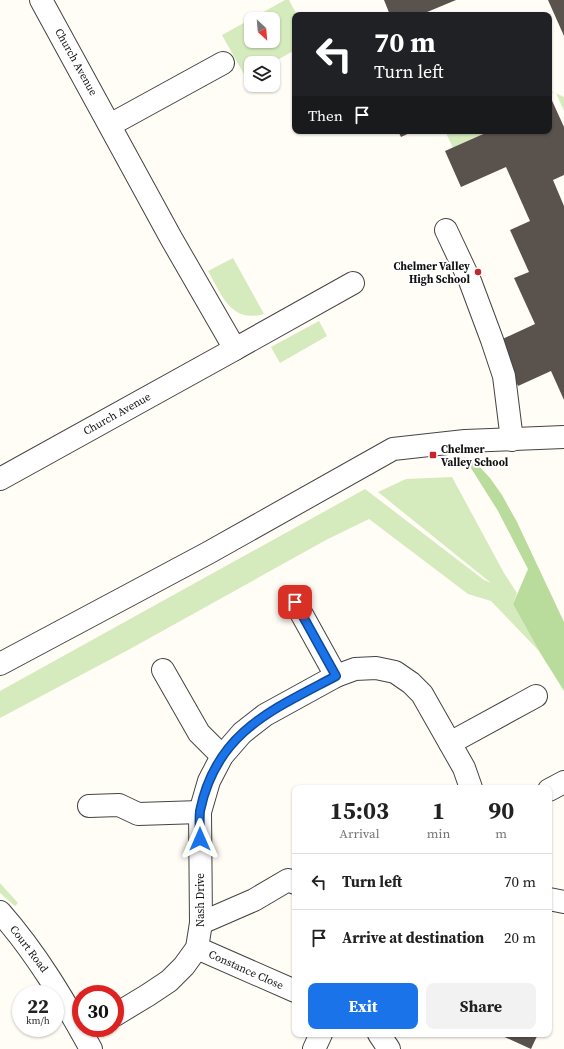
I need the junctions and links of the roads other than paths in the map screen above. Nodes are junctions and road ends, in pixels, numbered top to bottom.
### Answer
1 (42, 0) edge
2 (223, 63) dead end
3 (110, 125) junction
4 (446, 230) dead end
5 (353, 282) dead end
6 (234, 349) junction
7 (564, 437) edge
8 (512, 440) junction
9 (0, 479) edge
10 (295, 602) dead end
11 (0, 664) edge
12 (163, 670) dead end
13 (336, 676) junction
14 (536, 696) dead end
15 (450, 743) junction
16 (222, 756) junction
17 (564, 782) edge
18 (470, 785) edge
19 (552, 788) edge
20 (89, 806) dead end
21 (200, 812) junction
22 (292, 882) edge
23 (552, 900) edge
24 (564, 902) edge
25 (0, 912) edge
26 (201, 923) junction
27 (197, 948) junction
28 (292, 990) edge
29 (124, 1010) edge
30 (72, 1011) edge
31 (320, 1037) edge
32 (381, 1037) edge
33 (314, 1049) edge
34 (389, 1049) edge

1 - 3 street, Church Avenue
2 - 3 street
3 - 6 street, Church Avenue
4 - 8 street
5 - 6 street, Church Avenue
6 - 9 street, Church Avenue
7 - 8 street
8 - 11 street
10 - 13 street
12 - 16 street
13 - 15 street, Nash Drive
13 - 16 street, Nash Drive
14 - 15 street
15 - 18 street, Nash Drive
16 - 21 street, Nash Drive
17 - 19 street
20 - 21 street
21 - 26 street, Nash Drive
22 - 26 street
23 - 24 street
25 - 30 street, Court Road
26 - 27 street, Nash Drive
27 - 28 street, Constance Close
27 - 29 street, Nash Drive
31 - 33 street
32 - 34 street

